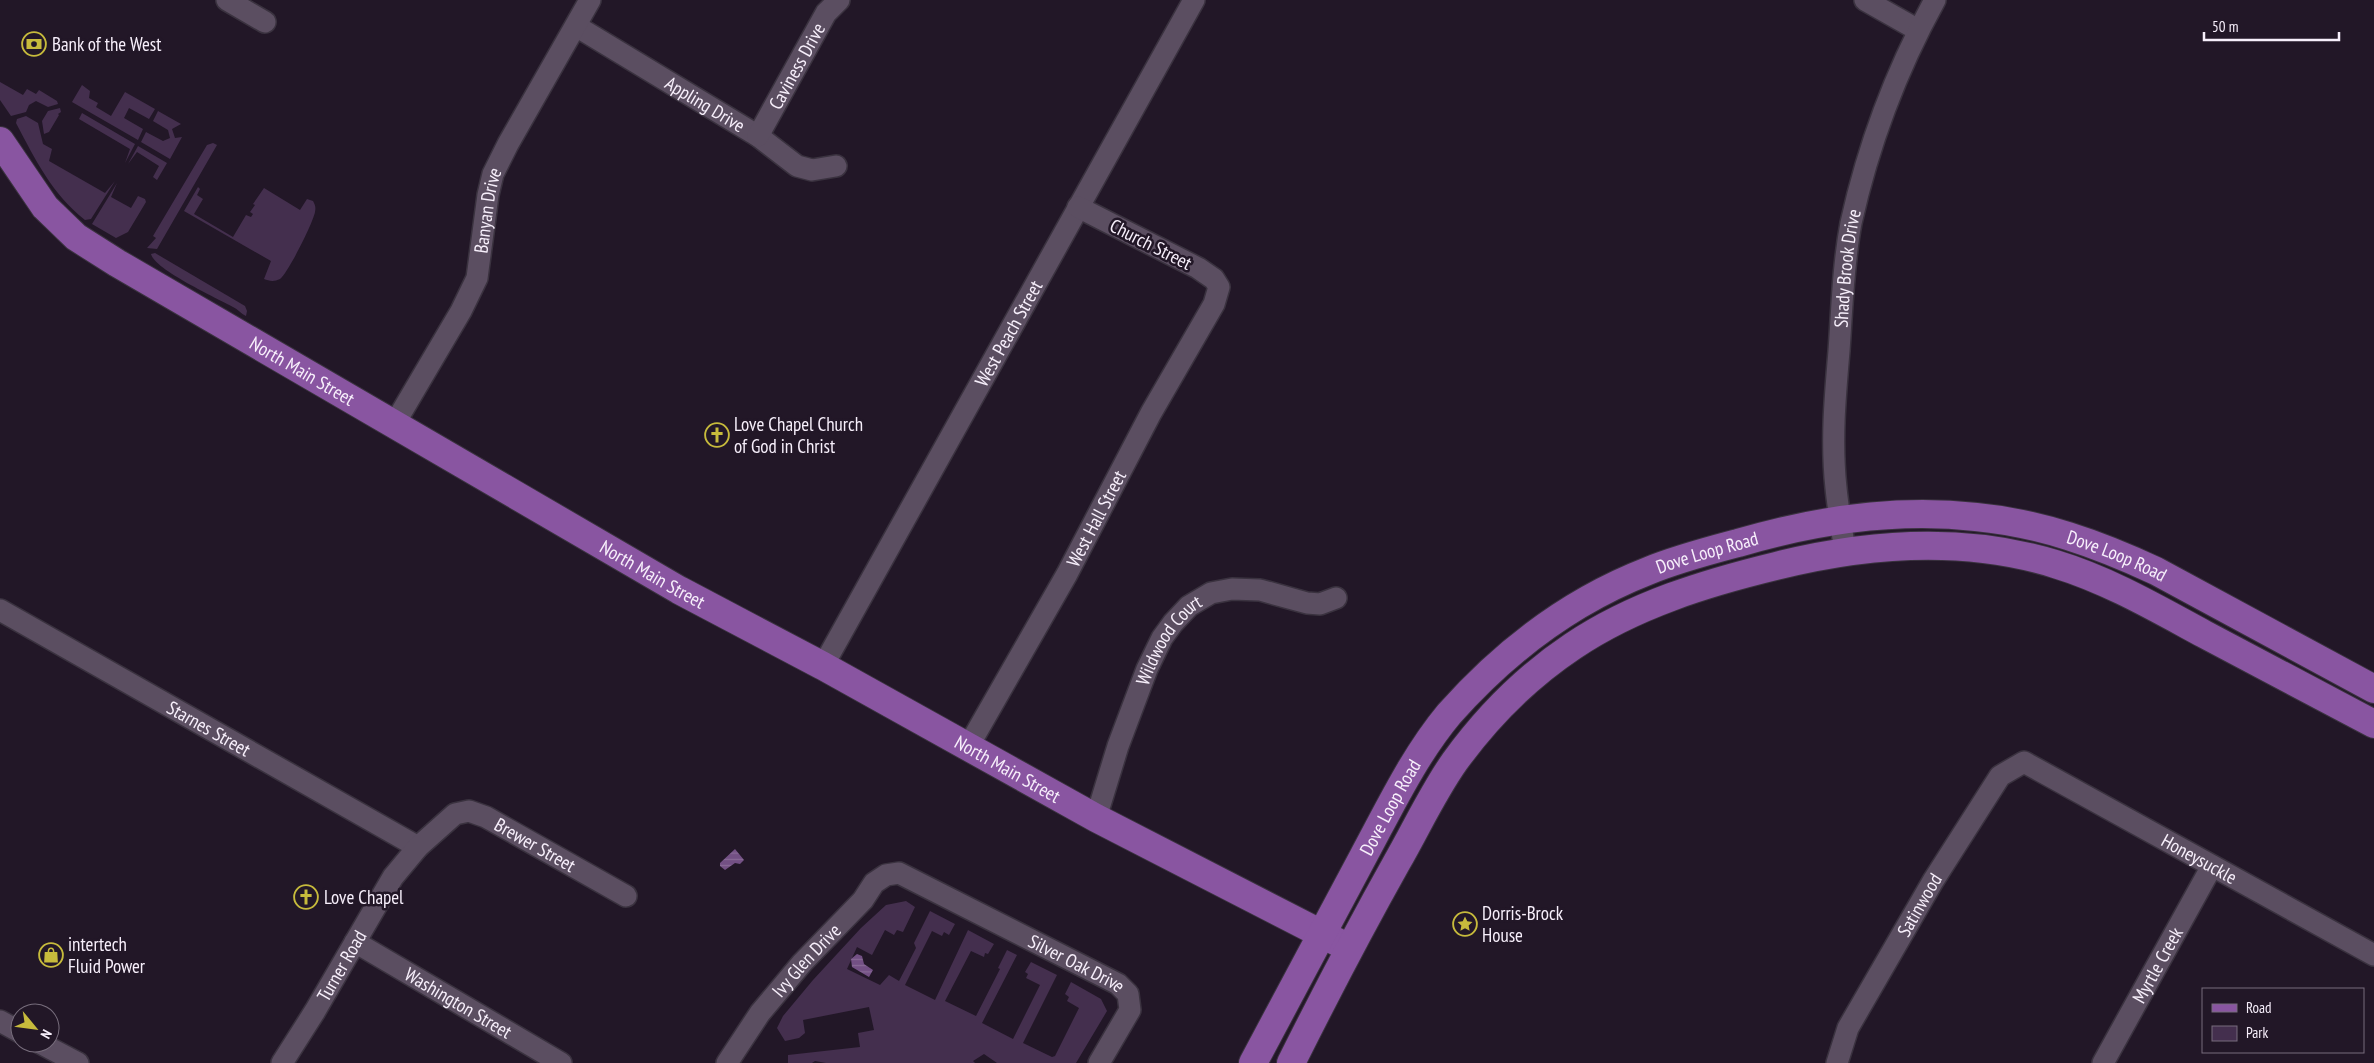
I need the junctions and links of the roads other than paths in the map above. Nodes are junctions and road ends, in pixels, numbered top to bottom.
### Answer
1 (227, 0) edge
2 (590, 0) edge
3 (839, 0) edge
4 (1194, 0) edge
5 (1865, 0) edge
6 (1935, 0) edge
7 (265, 22) dead end
8 (576, 26) junction
9 (1918, 30) junction
10 (758, 136) junction
11 (4, 150) edge
12 (836, 166) dead end
13 (1078, 207) junction
14 (1219, 287) joint
15 (395, 423) junction
16 (1840, 520) junction
17 (1845, 552) junction
18 (1336, 598) dead end
19 (0, 610) edge
20 (823, 666) junction
21 (2374, 689) edge
22 (2374, 724) edge
23 (968, 747) junction
24 (2024, 762) joint
25 (1096, 818) junction
26 (442, 826) joint
27 (418, 847) junction
28 (2212, 866) junction
29 (899, 873) joint
30 (626, 896) dead end
31 (1322, 934) junction
32 (355, 942) junction
33 (1350, 948) junction
34 (2374, 955) edge
35 (59, 1053) edge
36 (78, 1063) edge
37 (282, 1063) edge
38 (561, 1063) edge
39 (727, 1063) edge
40 (1099, 1063) edge
41 (1253, 1063) edge
42 (1291, 1063) edge
43 (1837, 1063) edge
44 (2104, 1063) edge

1 - 7 street
2 - 8 street, Banyan Drive
3 - 10 street, Caviness Drive
4 - 13 street, West Peach Street
5 - 9 street
6 - 9 street, Shady Brook Drive
8 - 10 street, Appling Drive
8 - 15 street, Banyan Drive
9 - 16 street, Shady Brook Drive
10 - 12 street, Appling Drive
11 - 15 main road, North Main Street
13 - 14 street, Church Street
13 - 20 street, West Peach Street
14 - 23 street, West Hall Street
15 - 20 main road, North Main Street
16 - 17 street, Shady Brook Drive
16 - 21 main road, Dove Loop Road
16 - 31 main road, Dove Loop Road
17 - 22 main road, Dove Loop Road
17 - 33 main road, Dove Loop Road
18 - 25 street, Wildwood Court
19 - 27 street, Starnes Street
20 - 23 main road, North Main Street
23 - 25 main road, North Main Street
24 - 28 street, Honeysuckle
24 - 43 street, Satinwood
25 - 31 main road, North Main Street
26 - 27 street, Turner Road
26 - 30 street, Brewer Street
27 - 32 street, Turner Road
28 - 34 street, Honeysuckle
28 - 44 street, Myrtle Creek
29 - 39 street, Ivy Glen Drive
29 - 40 street, Silver Oak Drive
31 - 33 main road, North Main Street
31 - 41 main road, Dove Loop Road
32 - 37 street, Turner Road
32 - 38 street, Washington Street
33 - 42 main road, Dove Loop Road
35 - 36 street

